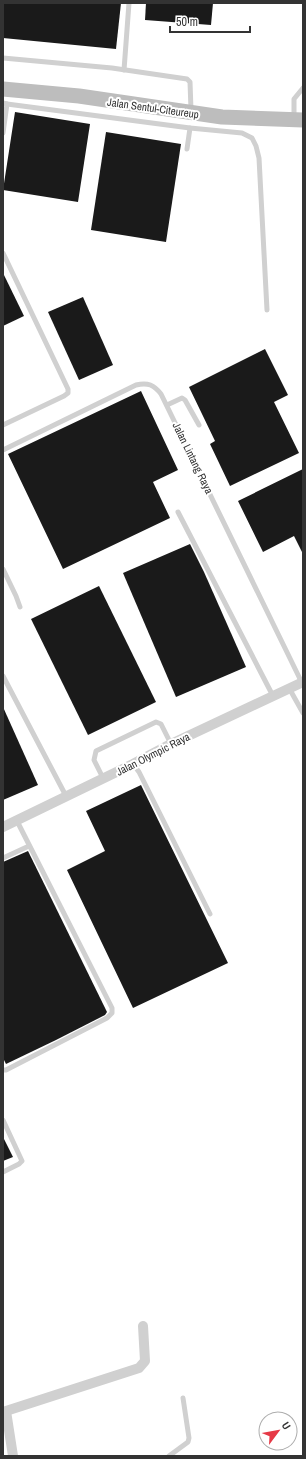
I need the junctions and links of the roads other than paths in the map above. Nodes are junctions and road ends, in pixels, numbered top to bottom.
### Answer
1 (129, 3) edge
2 (3, 58) edge
3 (124, 70) junction
4 (303, 88) edge
5 (4, 99) edge
6 (191, 114) junction
7 (298, 120) edge
8 (206, 123) junction
9 (190, 128) junction
10 (3, 133) edge
11 (187, 149) dead end
12 (3, 253) edge
13 (267, 310) dead end
14 (167, 405) junction
15 (3, 425) edge
16 (199, 425) dead end
17 (3, 450) edge
18 (178, 512) dead end
19 (3, 569) edge
20 (20, 607) dead end
21 (3, 676) edge
22 (302, 682) edge
23 (289, 688) junction
24 (273, 697) junction
25 (303, 713) edge
26 (171, 744) junction
27 (133, 764) junction
28 (103, 778) junction
29 (66, 796) junction
30 (17, 820) junction
31 (3, 827) edge
32 (29, 846) junction
33 (3, 858) edge
34 (210, 914) dead end
35 (3, 1070) edge
36 (3, 1120) edge
37 (3, 1172) edge
38 (143, 1326) dead end
39 (182, 1398) dead end
40 (4, 1408) edge
41 (13, 1456) edge
42 (169, 1456) edge

1 - 3 lane
2 - 3 lane
3 - 6 lane
4 - 7 lane
5 - 6 street, Jalan Sentul-Citeureup
5 - 9 lane
5 - 10 lane
6 - 8 street, Jalan Sentul-Citeureup
7 - 8 street, Jalan Sentul-Citeureup
8 - 9 lane
8 - 13 lane
9 - 11 lane
12 - 15 lane
14 - 16 lane
14 - 17 lane, Jalan Lintang Raya
14 - 22 lane, Jalan Lintang Raya
18 - 24 lane
19 - 20 lane
21 - 29 lane
22 - 23 street, Jalan Olympic Raya
23 - 24 street, Jalan Olympic Raya
23 - 25 lane
24 - 26 street, Jalan Olympic Raya
26 - 27 street, Jalan Olympic Raya
26 - 28 lane
27 - 28 street, Jalan Olympic Raya
27 - 34 lane
28 - 29 street, Jalan Olympic Raya
29 - 30 street, Jalan Olympic Raya
30 - 31 street, Jalan Olympic Raya
30 - 32 lane
32 - 33 lane
32 - 35 lane
36 - 37 lane
38 - 40 street
39 - 42 lane
40 - 41 street

